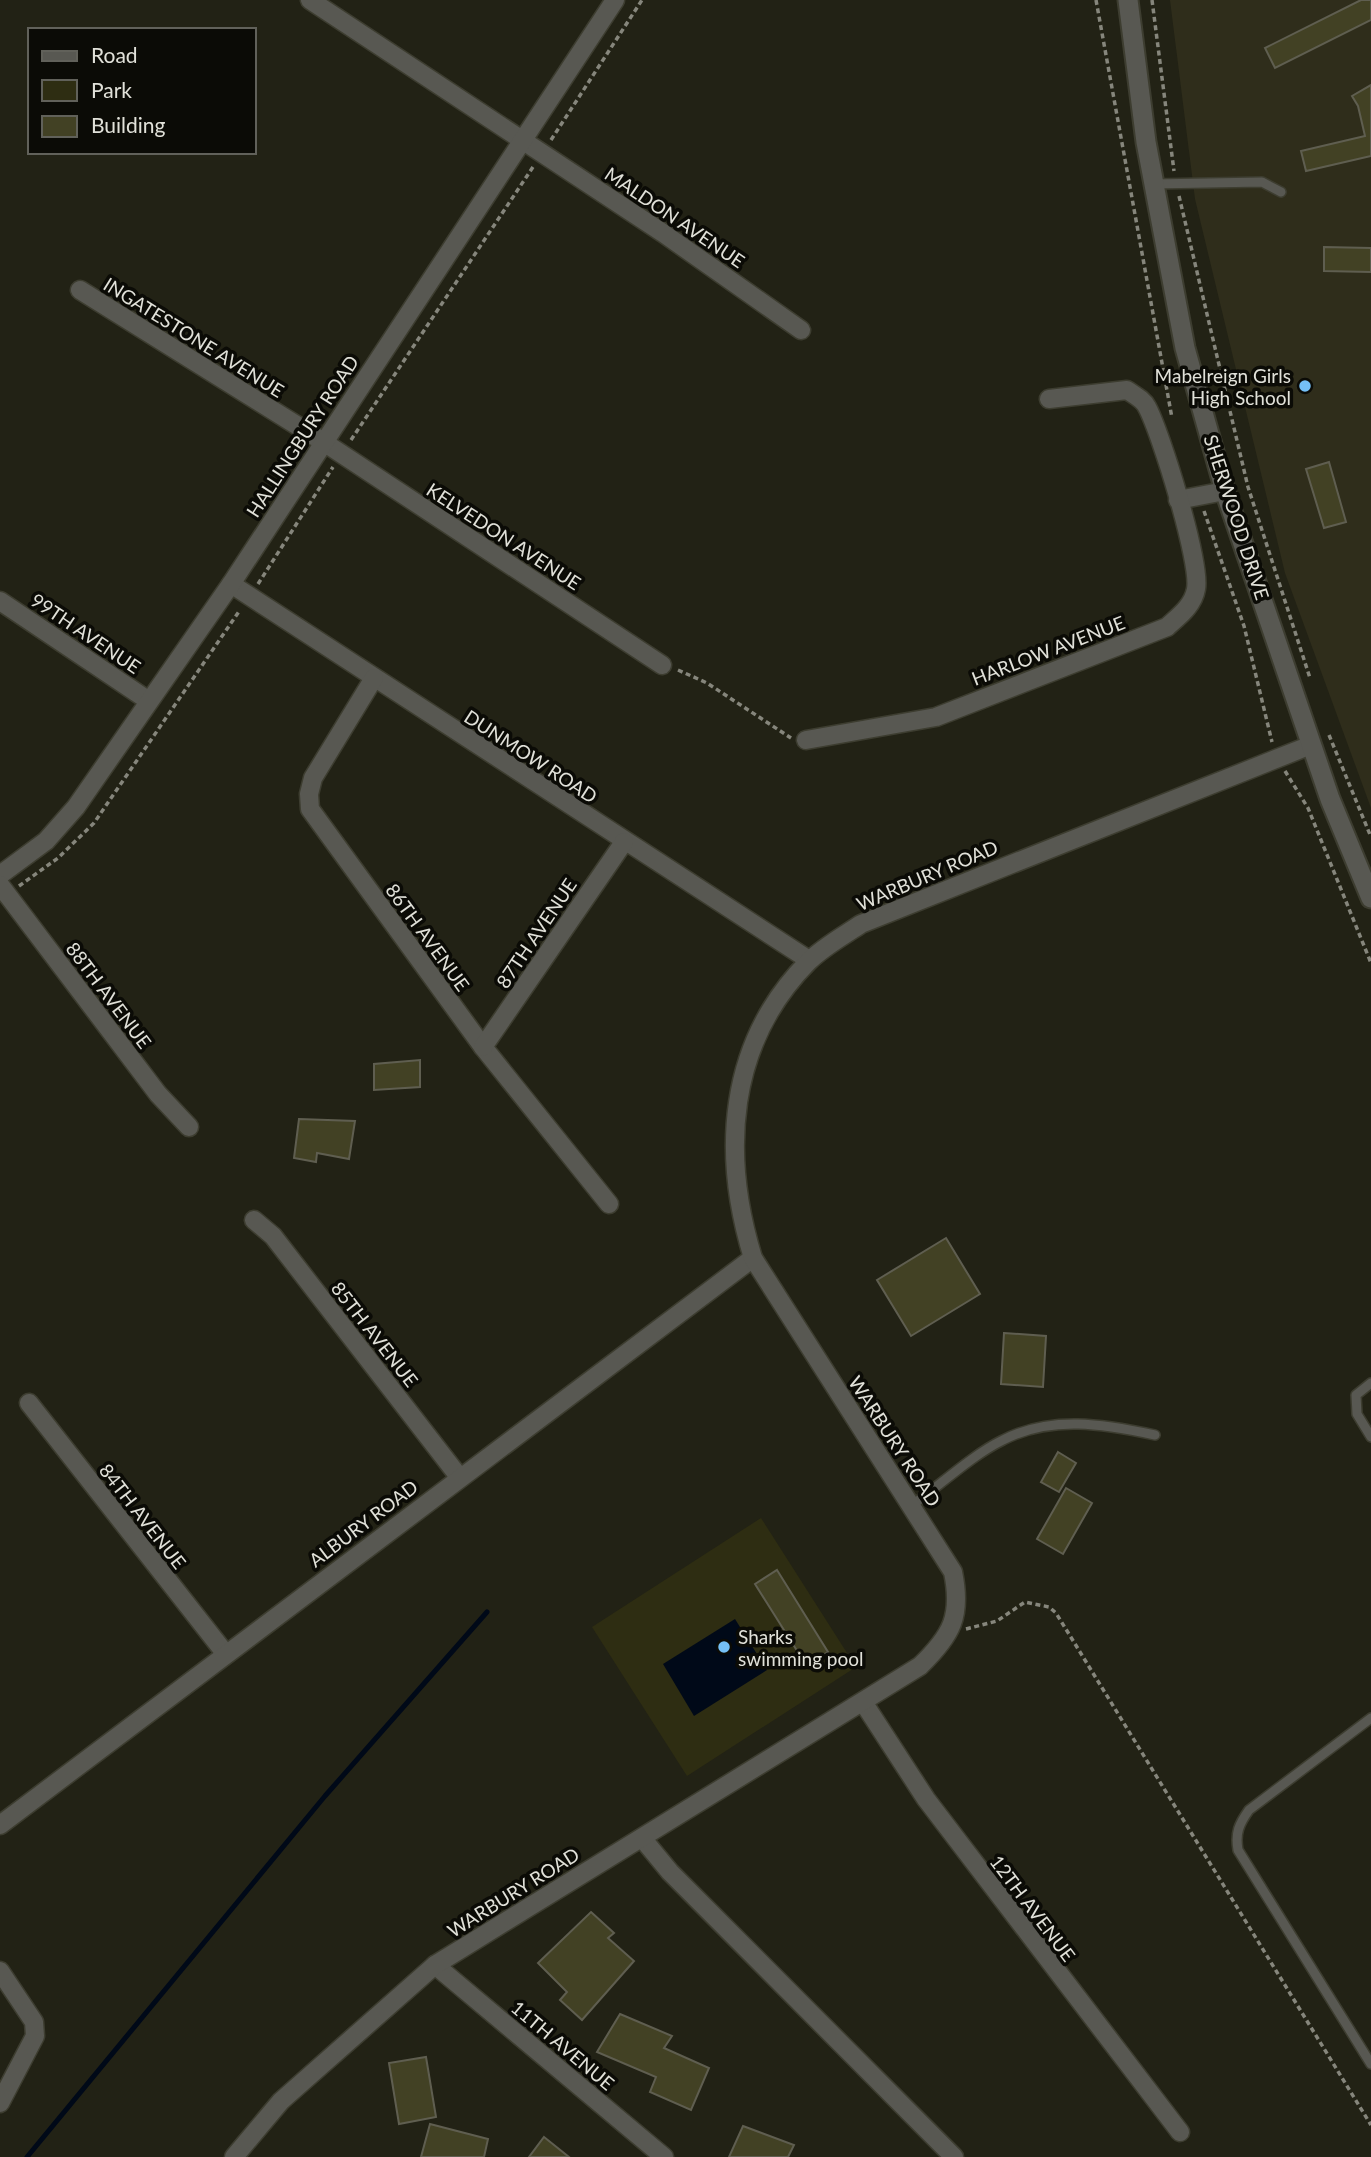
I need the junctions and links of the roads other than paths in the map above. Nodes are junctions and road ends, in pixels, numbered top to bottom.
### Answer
1 (310, 0) edge
2 (615, 0) edge
3 (1128, 0) edge
4 (523, 139) junction
5 (1153, 184) junction
6 (1281, 192) dead end
7 (80, 290) dead end
8 (801, 330) dead end
9 (1049, 399) dead end
10 (322, 441) junction
11 (1225, 491) junction
12 (1178, 500) junction
13 (232, 584) junction
14 (0, 601) edge
15 (662, 665) road end
16 (374, 678) junction
17 (149, 701) junction
18 (806, 740) road end
19 (1311, 745) junction
20 (624, 842) junction
21 (0, 875) edge
22 (0, 885) edge
23 (1371, 898) edge
24 (809, 960) junction
25 (483, 1047) junction
26 (189, 1127) dead end
27 (609, 1204) dead end
28 (254, 1220) dead end
29 (753, 1258) junction
30 (1371, 1383) edge
31 (29, 1403) dead end
32 (1155, 1435) dead end
33 (1371, 1437) edge
34 (460, 1478) junction
35 (911, 1506) junction
36 (225, 1653) junction
37 (863, 1702) junction
38 (1371, 1718) edge
39 (0, 1825) edge
40 (642, 1838) junction
41 (435, 1965) junction
42 (0, 1971) edge
43 (1371, 2064) edge
44 (0, 2103) edge
45 (1180, 2132) dead end
46 (234, 2157) edge
47 (664, 2157) edge
48 (954, 2157) edge

1 - 4 street, MALDON AVENUE
2 - 4 street, HALLINGBURY ROAD
3 - 5 street, SHERWOOD DRIVE
4 - 8 street, MALDON AVENUE
4 - 10 street, HALLINGBURY ROAD
5 - 6 lane
5 - 11 street, SHERWOOD DRIVE
7 - 10 street, INGATESTONE AVENUE
9 - 12 street
10 - 13 street, HALLINGBURY ROAD
10 - 15 street, KELVEDON AVENUE
11 - 12 street
11 - 19 street, SHERWOOD DRIVE
12 - 18 street, HARLOW AVENUE
13 - 16 street, DUNMOW ROAD
13 - 17 street, HALLINGBURY ROAD
14 - 17 street, 99TH AVENUE
16 - 20 street, DUNMOW ROAD
16 - 25 street, 86TH AVENUE
17 - 21 street, HALLINGBURY ROAD
19 - 23 street, SHERWOOD DRIVE
19 - 24 street, WARBURY ROAD
20 - 24 street, DUNMOW ROAD
20 - 25 street, 87TH AVENUE
22 - 26 street, 88TH AVENUE
24 - 29 street, WARBURY ROAD
25 - 27 street, 86TH AVENUE
28 - 34 street, 85TH AVENUE
29 - 34 street, ALBURY ROAD
29 - 35 street, WARBURY ROAD
30 - 33 lane
31 - 36 street, 84TH AVENUE
32 - 35 lane
34 - 36 street, ALBURY ROAD
35 - 37 street, WARBURY ROAD
36 - 39 street, ALBURY ROAD
37 - 40 street, WARBURY ROAD
37 - 45 street, 12TH AVENUE
38 - 43 lane
40 - 41 street, WARBURY ROAD
40 - 48 street
41 - 46 street, WARBURY ROAD
41 - 47 street, 11TH AVENUE
42 - 44 street

